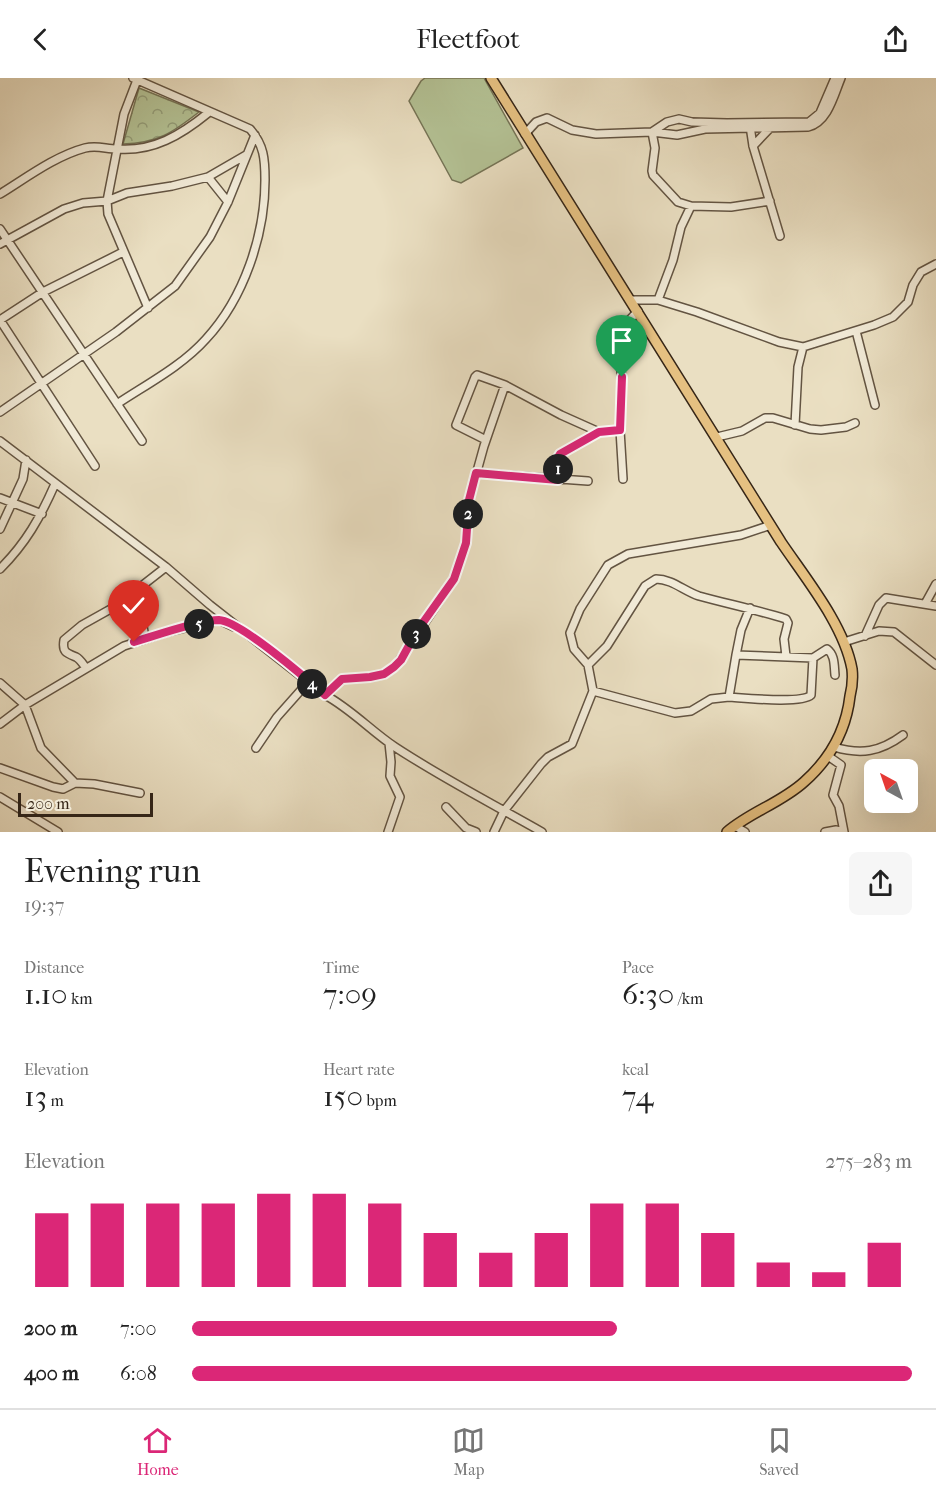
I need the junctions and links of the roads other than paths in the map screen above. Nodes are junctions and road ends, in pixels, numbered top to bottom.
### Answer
1 (491, 78) edge
2 (836, 78) edge
3 (841, 78) edge
4 (135, 79) edge
5 (208, 113) junction
6 (822, 114) junction
7 (692, 122) junction
8 (808, 124) junction
9 (750, 126) junction
10 (770, 128) junction
11 (693, 131) junction
12 (652, 132) junction
13 (525, 134) junction
14 (255, 135) junction
15 (753, 146) junction
16 (116, 149) junction
17 (246, 155) junction
18 (208, 177) junction
19 (0, 194) edge
20 (107, 201) junction
21 (770, 201) junction
22 (228, 202) junction
23 (692, 206) junction
24 (0, 229) edge
25 (780, 236) dead end
26 (3, 242) edge
27 (123, 252) junction
28 (936, 264) edge
29 (43, 292) junction
30 (632, 300) junction
31 (658, 300) junction
32 (148, 308) junction
33 (638, 311) junction
34 (0, 320) edge
35 (856, 331) junction
36 (803, 347) junction
37 (83, 355) junction
38 (42, 383) junction
39 (505, 385) junction
40 (117, 404) junction
41 (875, 405) dead end
42 (0, 412) edge
43 (855, 423) dead end
44 (795, 424) junction
45 (620, 430) junction
46 (599, 432) junction
47 (717, 437) junction
48 (486, 440) junction
49 (0, 441) edge
50 (142, 441) dead end
51 (26, 460) junction
52 (95, 466) dead end
53 (476, 473) junction
54 (623, 479) dead end
55 (558, 480) junction
56 (588, 481) dead end
57 (55, 484) junction
58 (0, 498) edge
59 (13, 504) junction
60 (42, 514) junction
61 (771, 525) junction
62 (0, 529) edge
63 (166, 567) junction
64 (0, 569) edge
65 (936, 584) edge
66 (137, 590) junction
67 (925, 604) junction
68 (936, 606) edge
69 (750, 608) junction
70 (245, 632) junction
71 (865, 636) junction
72 (145, 638) junction
73 (844, 642) junction
74 (736, 655) junction
75 (786, 656) junction
76 (813, 658) junction
77 (936, 664) edge
78 (588, 665) junction
79 (86, 668) junction
80 (835, 675) dead end
81 (309, 681) junction
82 (0, 683) edge
83 (593, 691) junction
84 (325, 695) junction
85 (729, 697) junction
86 (25, 705) junction
87 (0, 724) edge
88 (903, 735) dead end
89 (389, 743) junction
90 (834, 747) junction
91 (256, 748) dead end
92 (828, 756) junction
93 (0, 768) edge
94 (75, 783) junction
95 (140, 793) dead end
96 (0, 798) edge
97 (446, 807) dead end
98 (504, 811) junction
99 (731, 829) edge
100 (58, 832) edge
101 (388, 832) edge
102 (476, 832) edge
103 (494, 832) edge
104 (542, 832) edge
105 (745, 832) edge
106 (825, 832) edge
107 (844, 832) edge

1 - 13 highway
2 - 6 street
3 - 6 street
4 - 5 street
4 - 16 street
5 - 14 street
5 - 16 street
6 - 8 street
7 - 9 street
7 - 11 street
7 - 12 street
8 - 9 street
8 - 10 street
9 - 10 street
9 - 11 street
9 - 15 street
10 - 15 street
11 - 12 street
12 - 13 street
12 - 23 street
13 - 30 highway
14 - 17 street
14 - 40 street
15 - 21 street
16 - 19 street
16 - 20 street
17 - 18 street
17 - 22 street
18 - 20 street
18 - 22 street
20 - 26 street
20 - 27 street
21 - 23 street
21 - 25 street
22 - 32 street
23 - 31 street
24 - 26 street
26 - 29 street
27 - 29 street
27 - 32 street
28 - 35 street
29 - 34 street
29 - 37 street
30 - 31 street
30 - 33 highway
31 - 36 street
32 - 37 street
33 - 45 street
33 - 47 highway
34 - 38 street
35 - 36 street
35 - 41 street
36 - 44 street
37 - 38 street
37 - 40 street
38 - 42 street
38 - 52 street
39 - 46 street
39 - 48 street
39 - 48 street
40 - 50 street
43 - 44 street
44 - 47 street
45 - 46 street
45 - 54 street
46 - 55 street
47 - 61 highway
48 - 53 street
49 - 51 street
51 - 57 street
51 - 59 street
53 - 55 street
53 - 84 street
55 - 56 street
57 - 60 street
57 - 63 street
58 - 59 street
59 - 60 street
59 - 62 street
60 - 64 street
61 - 73 highway
61 - 78 street
63 - 66 street
63 - 70 street
65 - 67 street
66 - 72 street
66 - 79 street
67 - 68 street
67 - 71 street
69 - 74 street
69 - 75 street
69 - 78 street
70 - 72 street
70 - 81 street
71 - 73 street
71 - 77 street
72 - 79 street
73 - 90 highway
74 - 75 street
74 - 85 street
75 - 76 street
76 - 80 street
76 - 85 street
78 - 83 street
79 - 86 street
81 - 84 street
81 - 91 street
82 - 86 street
83 - 85 street
83 - 98 street
84 - 89 street
86 - 87 street
86 - 94 street
88 - 90 street
89 - 98 street
89 - 101 street
90 - 92 highway
92 - 99 highway
92 - 107 street
93 - 94 street
94 - 95 street
96 - 100 street
97 - 102 street
98 - 103 street
98 - 104 street
99 - 105 street
106 - 107 street

